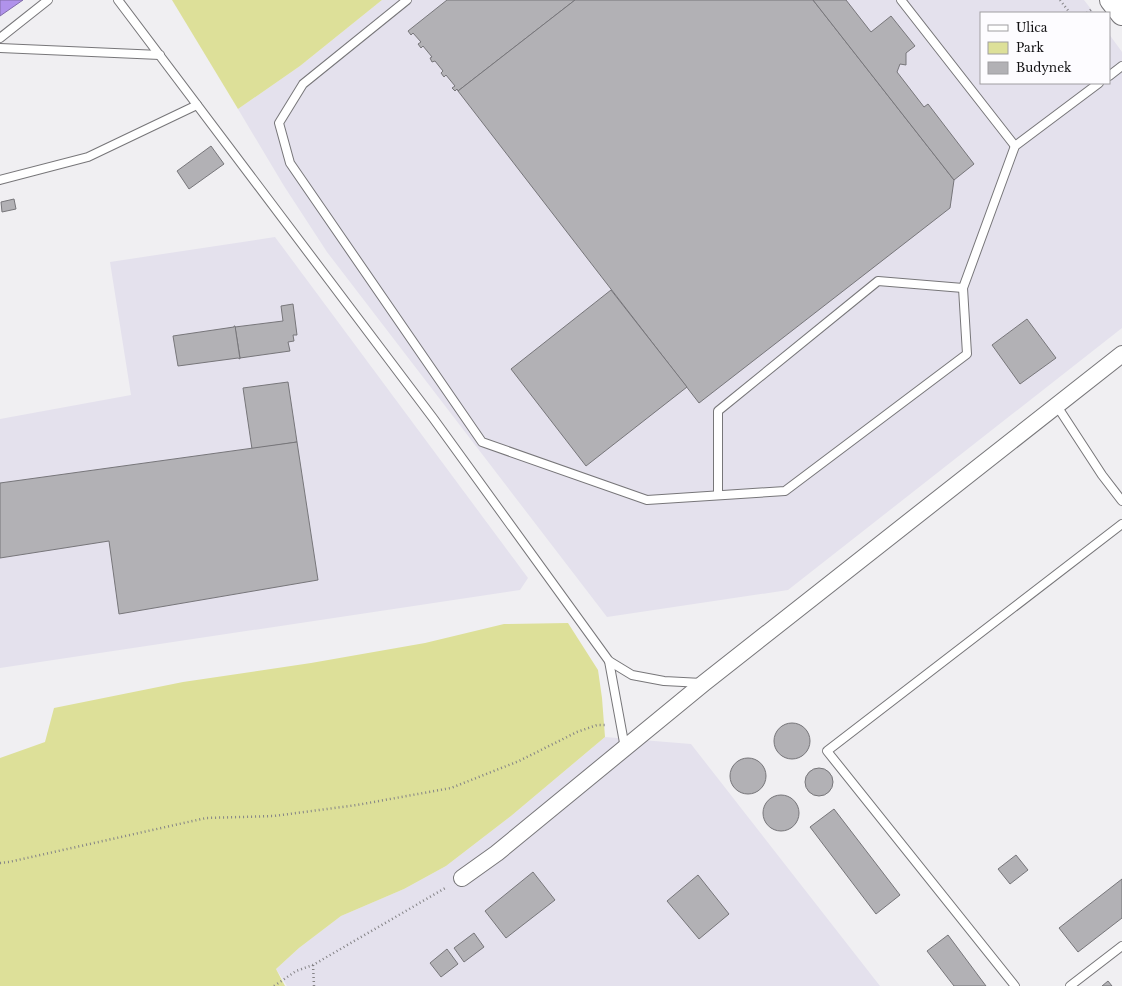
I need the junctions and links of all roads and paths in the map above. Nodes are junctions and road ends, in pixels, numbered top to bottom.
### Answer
1 (48, 0) edge
2 (118, 0) edge
3 (408, 0) edge
4 (901, 0) edge
5 (1060, 0) edge
6 (1111, 0) edge
7 (1069, 12) edge
8 (1122, 14) edge
9 (0, 38) edge
10 (0, 48) edge
11 (160, 55) junction
12 (1122, 66) edge
13 (1110, 75) edge
14 (1098, 84) edge
15 (197, 105) junction
16 (1015, 146) junction
17 (0, 180) edge
18 (963, 288) junction
19 (1122, 354) edge
20 (1056, 406) junction
21 (718, 495) junction
22 (1122, 501) edge
23 (1122, 524) edge
24 (609, 661) junction
25 (704, 683) junction
26 (621, 725) junction
27 (625, 748) junction
28 (0, 863) edge
29 (462, 878) joint
30 (1122, 946) edge
31 (312, 965) junction
32 (274, 986) edge
33 (314, 986) edge
34 (1015, 986) edge
35 (1070, 986) edge

1 - 9 lane
2 - 11 lane
3 - 21 lane
4 - 16 lane
5 - 7 path
6 - 8 street
10 - 11 lane
11 - 15 lane
12 - 13 lane
14 - 16 lane
15 - 17 lane
15 - 24 lane
16 - 18 lane
18 - 21 lane
18 - 21 lane
19 - 20 street
20 - 22 lane
20 - 25 street
23 - 34 lane
24 - 25 lane
24 - 26 lane
25 - 27 street
26 - 27 lane
26 - 28 path
27 - 29 street
29 - 31 path
30 - 35 lane
31 - 32 path
31 - 33 path

